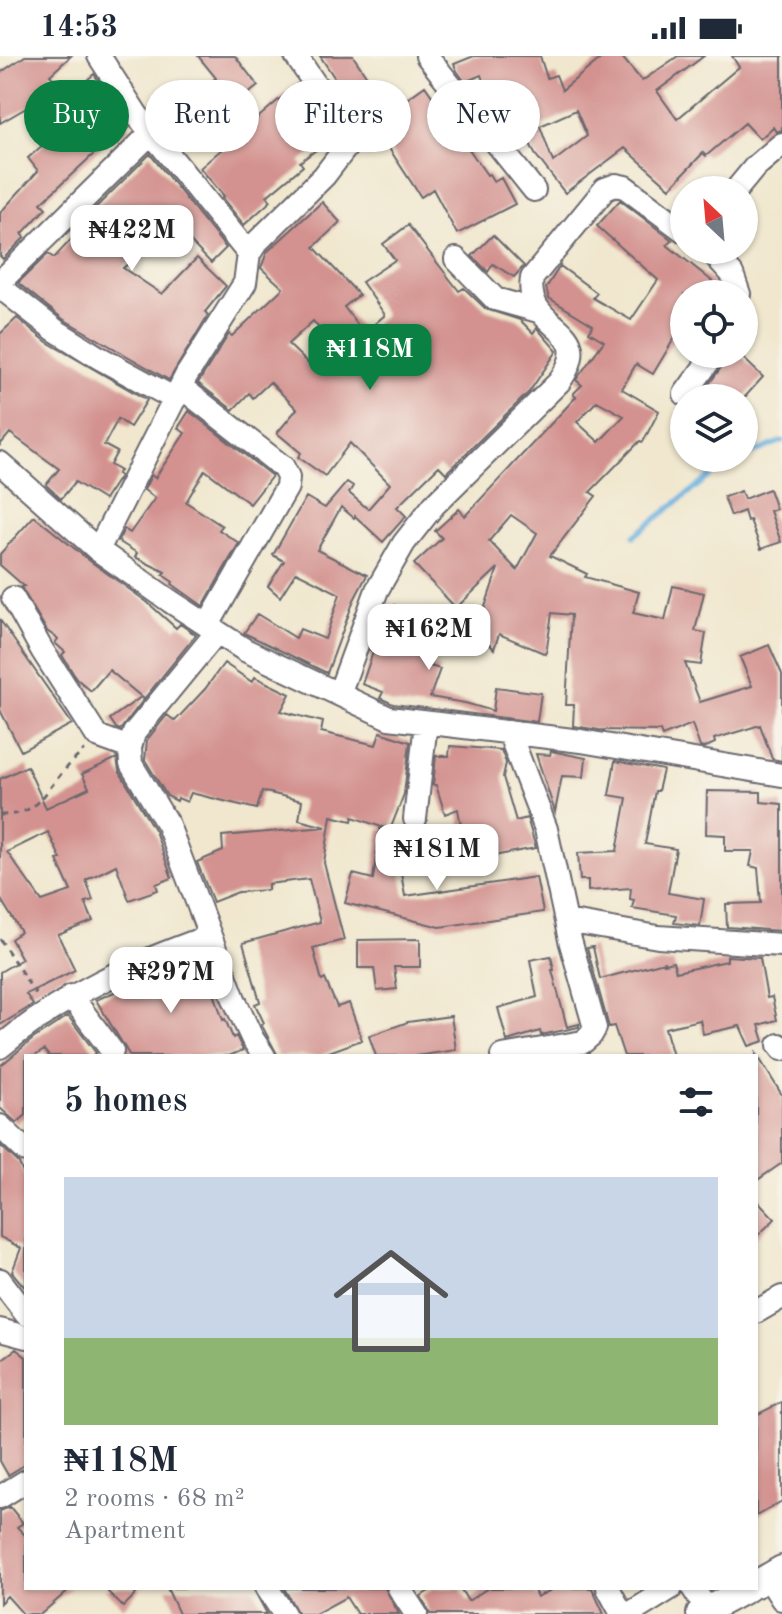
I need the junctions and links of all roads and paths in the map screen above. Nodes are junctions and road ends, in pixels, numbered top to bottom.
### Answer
1 (99, 56) edge
2 (296, 56) edge
3 (427, 56) edge
4 (145, 124) edge
5 (145, 139) edge
6 (782, 144) edge
7 (166, 152) edge
8 (748, 176) edge
9 (534, 190) dead end
10 (670, 221) edge
11 (249, 254) junction
12 (456, 259) dead end
13 (0, 284) edge
14 (538, 311) junction
15 (178, 393) junction
16 (0, 463) edge
17 (98, 550) junction
18 (13, 598) dead end
19 (213, 629) junction
20 (339, 694) junction
21 (426, 723) junction
22 (509, 732) junction
23 (97, 736) junction
24 (130, 748) junction
25 (782, 775) edge
26 (0, 815) edge
27 (415, 819) dead end
28 (566, 921) junction
29 (210, 936) junction
30 (0, 939) edge
31 (782, 945) edge
32 (71, 996) junction
33 (47, 1011) junction
34 (596, 1046) edge
35 (0, 1047) edge
36 (112, 1051) dead end
37 (263, 1054) edge
38 (515, 1054) edge
39 (0, 1126) edge
40 (24, 1149) edge
41 (0, 1280) edge
42 (782, 1297) edge
43 (24, 1311) edge
44 (758, 1311) edge
45 (0, 1330) edge
46 (24, 1336) edge
47 (24, 1482) edge
48 (0, 1497) edge
49 (268, 1590) edge
50 (400, 1590) edge
51 (609, 1590) edge
52 (668, 1590) edge
53 (745, 1590) edge
54 (700, 1604) edge
55 (284, 1614) edge
56 (416, 1614) edge
57 (622, 1614) edge
58 (629, 1614) edge

1 - 4 street
2 - 11 street
3 - 9 street
5 - 13 street
6 - 8 street
7 - 11 street
10 - 14 street
11 - 15 street
12 - 14 street
13 - 15 street
14 - 20 street
15 - 17 street
15 - 19 street
16 - 17 street
17 - 19 street
18 - 23 street
19 - 20 street
19 - 24 street
20 - 21 street
21 - 22 street
21 - 27 street
22 - 25 street
22 - 28 street
23 - 24 street
23 - 26 path
24 - 29 street
28 - 31 street
28 - 34 street
29 - 32 street
29 - 37 street
30 - 33 path
32 - 33 street
32 - 36 street
33 - 35 street
34 - 38 street
39 - 40 street
41 - 43 street
42 - 44 street
45 - 46 street
47 - 48 street
49 - 55 street
50 - 56 street
51 - 57 street
52 - 58 street
53 - 54 main road

